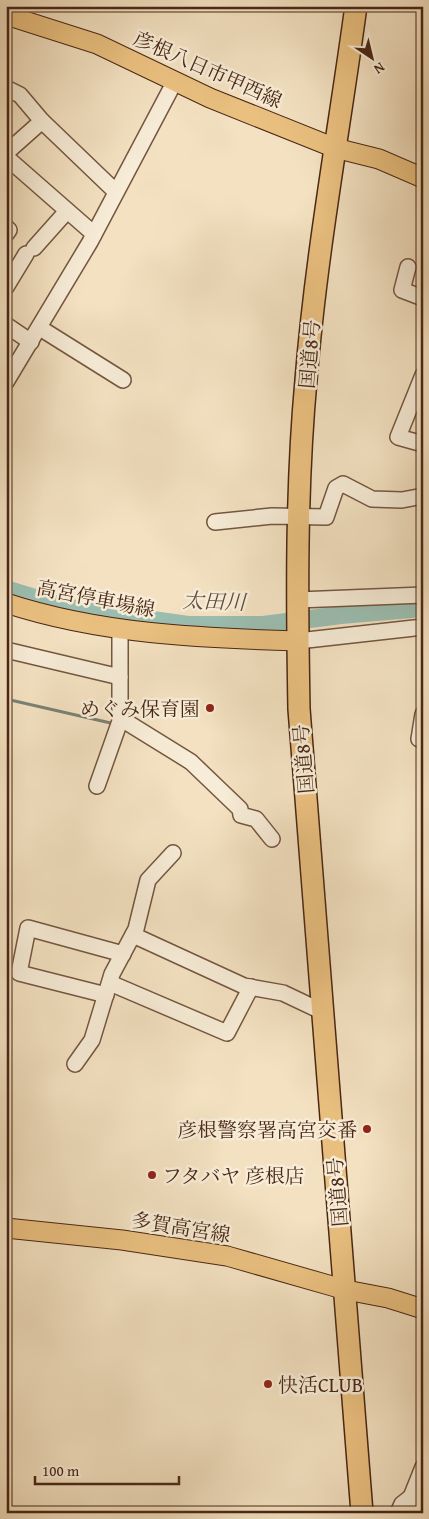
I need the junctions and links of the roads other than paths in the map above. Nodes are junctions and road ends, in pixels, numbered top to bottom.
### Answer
1 (356, 6) edge
2 (6, 15) edge
3 (176, 81) junction
4 (6, 88) edge
5 (42, 121) junction
6 (334, 148) junction
7 (6, 153) edge
8 (6, 157) edge
9 (423, 178) edge
10 (116, 192) junction
11 (67, 211) junction
12 (6, 227) edge
13 (6, 234) edge
14 (94, 234) junction
15 (408, 267) dead end
16 (6, 287) edge
17 (423, 298) edge
18 (6, 325) edge
19 (40, 328) junction
20 (31, 342) junction
21 (123, 380) dead end
22 (6, 382) edge
23 (421, 384) edge
24 (423, 444) edge
25 (423, 496) edge
26 (299, 516) junction
27 (215, 522) dead end
28 (423, 595) edge
29 (298, 602) junction
30 (7, 605) edge
31 (423, 627) edge
32 (120, 628) junction
33 (298, 637) junction
34 (6, 650) edge
35 (116, 676) junction
36 (423, 714) edge
37 (120, 718) junction
38 (423, 740) edge
39 (98, 786) dead end
40 (272, 839) dead end
41 (173, 853) dead end
42 (133, 935) junction
43 (123, 954) junction
44 (13, 972) edge
45 (251, 987) junction
46 (108, 989) junction
47 (323, 1012) junction
48 (75, 1064) dead end
49 (6, 1228) edge
50 (346, 1290) junction
51 (423, 1309) edge
52 (423, 1322) edge
53 (423, 1467) edge
54 (411, 1497) junction
55 (423, 1510) edge
56 (362, 1513) edge
57 (398, 1513) edge

1 - 6 highway, 国道8号
2 - 3 main road, 彦根八日市甲西線
3 - 6 main road, 彦根八日市甲西線
3 - 10 street
4 - 5 street
5 - 7 street
5 - 10 street
6 - 9 main road, 彦根八日市甲西線
6 - 26 highway, 国道8号
8 - 11 street
10 - 14 street
11 - 14 street
11 - 16 street
12 - 13 street
14 - 19 street
15 - 17 street
18 - 20 street
19 - 20 street
19 - 21 street
20 - 22 street
23 - 24 street
25 - 26 street
26 - 27 street
26 - 29 highway, 国道8号
28 - 29 street
29 - 33 highway, 国道8号
30 - 32 main road, 高宮停車場線
31 - 33 street
32 - 33 main road, 高宮停車場線
32 - 35 street
33 - 47 highway, 国道8号
34 - 35 street
35 - 37 street
36 - 38 street
37 - 39 street
37 - 40 street
41 - 42 street
42 - 43 street
42 - 45 street
43 - 44 street
43 - 46 street
44 - 46 street
45 - 46 street
45 - 47 street
46 - 48 street
47 - 50 highway, 国道8号
49 - 50 main road, 多賀高宮線
50 - 51 main road
50 - 52 main road
50 - 56 highway, 国道8号
53 - 54 street
54 - 55 street
54 - 57 street

